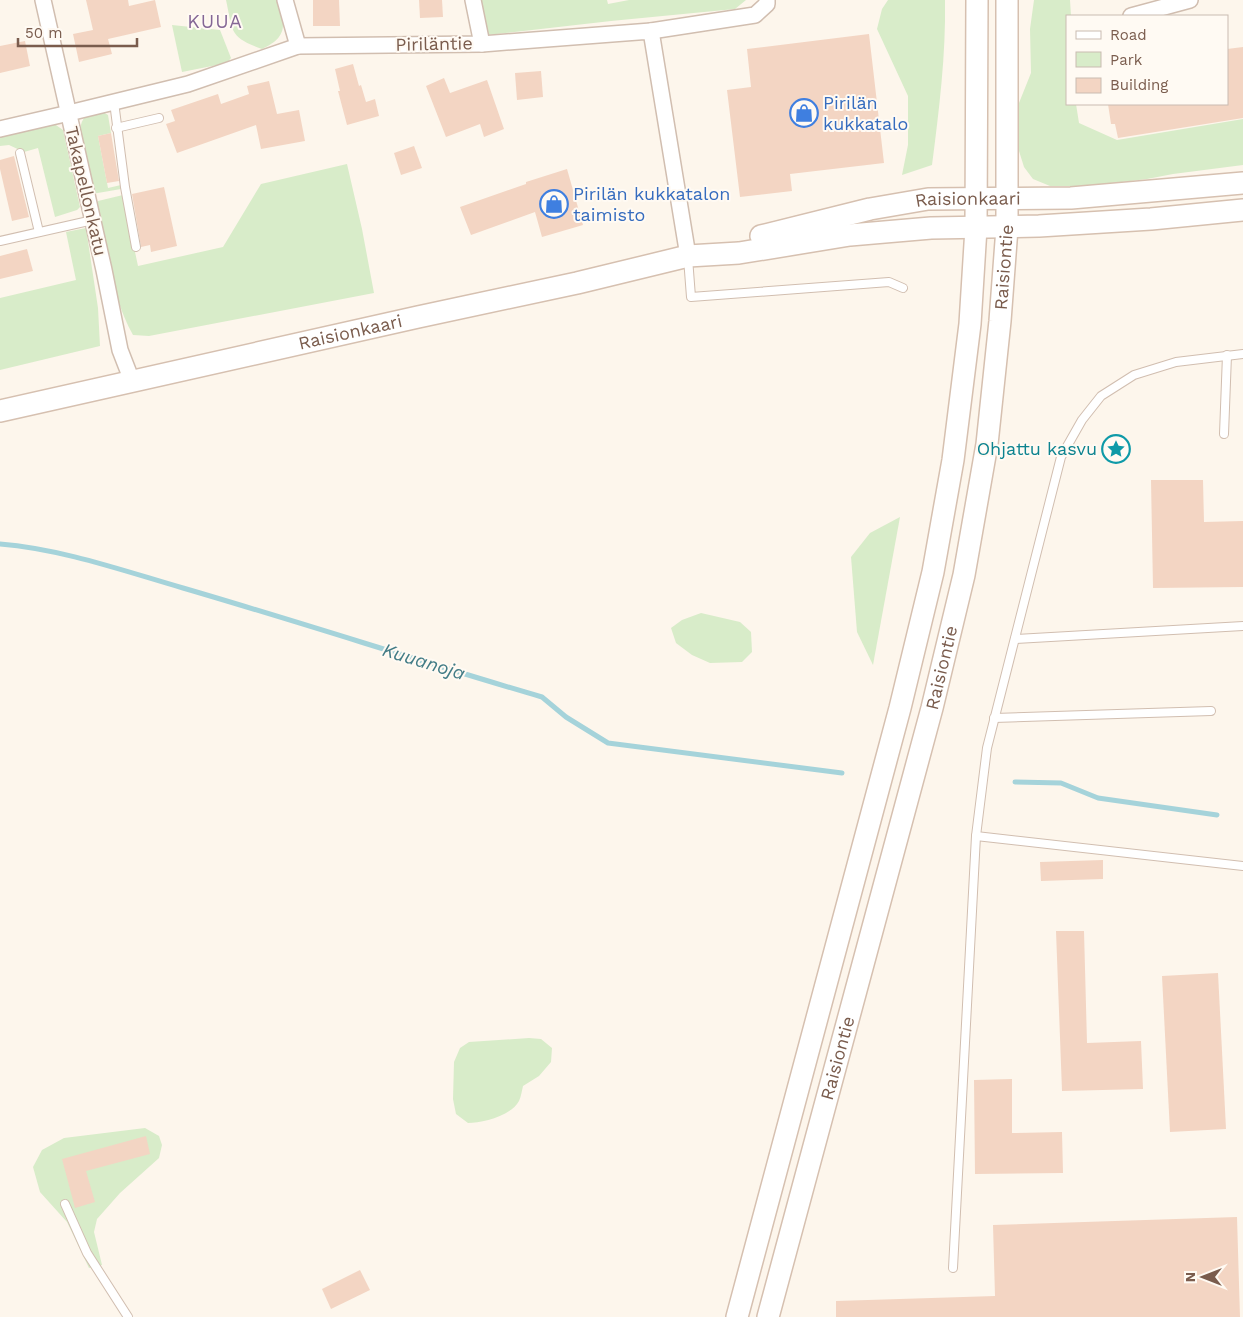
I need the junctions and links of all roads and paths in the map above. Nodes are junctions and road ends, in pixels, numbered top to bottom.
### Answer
1 (43, 0) edge
2 (285, 0) edge
3 (473, 0) edge
4 (767, 0) edge
5 (977, 0) edge
6 (1007, 0) edge
7 (1190, 0) edge
8 (1135, 15) edge
9 (651, 30) junction
10 (482, 44) junction
11 (298, 46) junction
12 (114, 102) junction
13 (69, 114) junction
14 (159, 118) dead end
15 (116, 128) junction
16 (0, 129) edge
17 (20, 153) dead end
18 (1243, 183) edge
19 (976, 199) junction
20 (1007, 199) junction
21 (1243, 210) edge
22 (92, 220) junction
23 (976, 228) junction
24 (1007, 228) junction
25 (39, 232) junction
26 (0, 242) edge
27 (136, 247) dead end
28 (694, 256) junction
29 (903, 288) dead end
30 (1243, 354) edge
31 (1227, 356) junction
32 (132, 381) junction
33 (0, 411) edge
34 (1224, 434) dead end
35 (1243, 626) edge
36 (1015, 639) junction
37 (1210, 711) dead end
38 (994, 718) junction
39 (976, 836) junction
40 (1243, 866) edge
41 (65, 1204) dead end
42 (952, 1268) dead end
43 (128, 1317) edge
44 (737, 1317) edge
45 (768, 1317) edge

1 - 13 street, Takapellonkatu
2 - 11 street
3 - 10 street
4 - 9 street, Piriläntie
5 - 19 main road, Raisiontie
6 - 20 main road, Raisiontie
7 - 8 street
9 - 10 street, Piriläntie
9 - 28 street
10 - 11 street, Piriläntie
11 - 12 street, Piriläntie
12 - 13 street, Piriläntie
12 - 15 lane
13 - 16 street, Piriläntie
13 - 22 street, Takapellonkatu
14 - 15 lane
15 - 27 lane
17 - 25 lane
18 - 20 main road, Raisionkaari
19 - 20 main road, Raisionkaari
19 - 23 main road, Raisiontie
19 - 28 main road, Raisionkaari
20 - 24 main road, Raisiontie
21 - 24 main road, Raisionkaari
22 - 25 lane
22 - 32 street, Takapellonkatu
23 - 24 main road, Raisionkaari
23 - 28 main road, Raisionkaari
23 - 44 main road, Raisiontie
24 - 45 main road, Raisiontie
25 - 26 lane
28 - 29 lane
28 - 32 main road, Raisionkaari
30 - 31 lane
31 - 34 lane
31 - 36 lane
32 - 33 main road, Raisionkaari
35 - 36 lane
36 - 38 lane
37 - 38 lane
38 - 39 lane
39 - 40 lane
39 - 42 lane
41 - 43 lane

